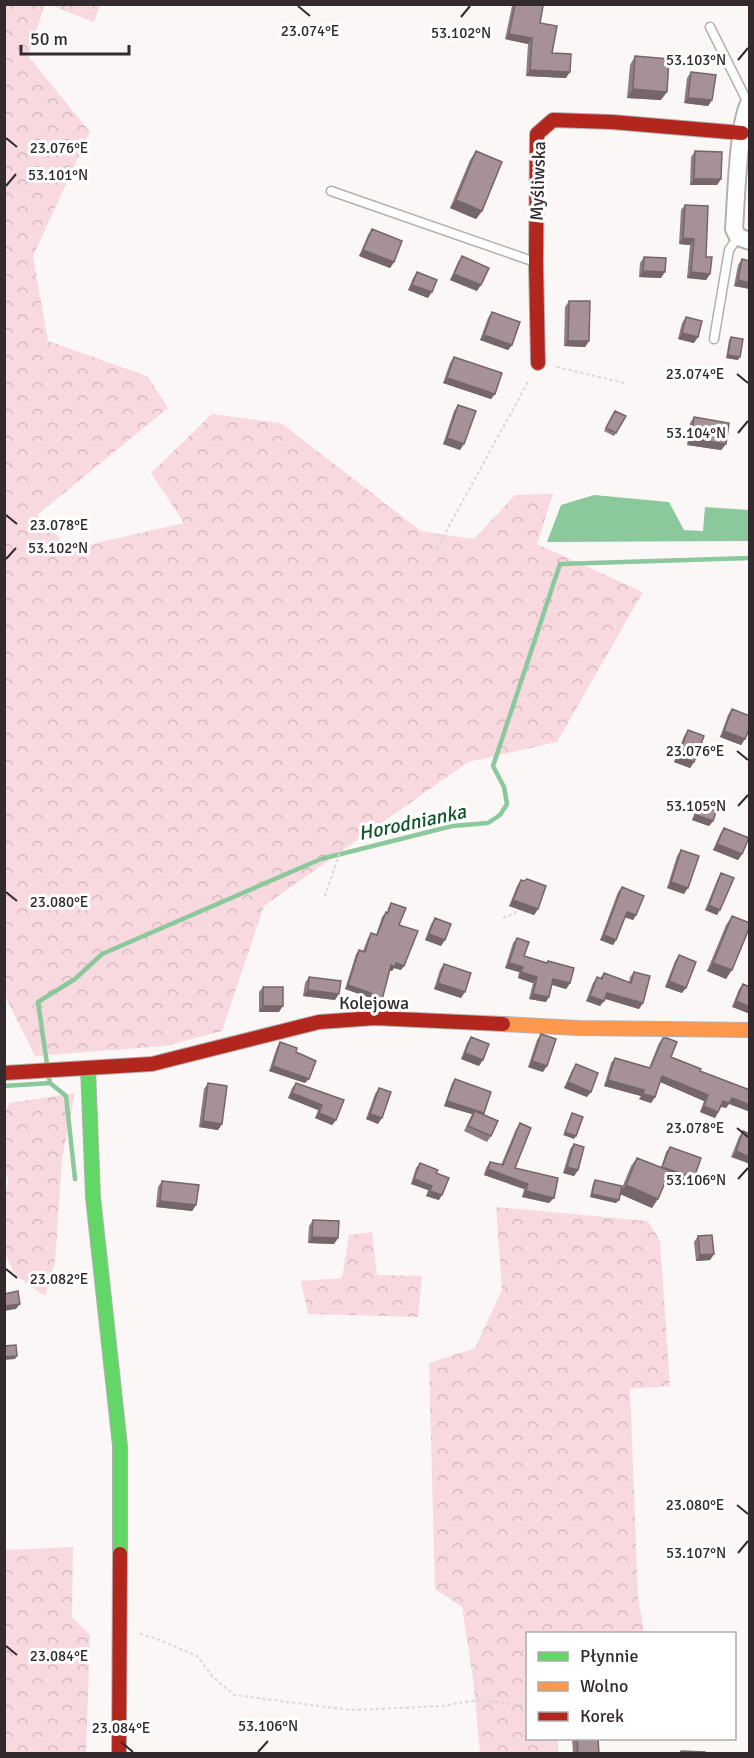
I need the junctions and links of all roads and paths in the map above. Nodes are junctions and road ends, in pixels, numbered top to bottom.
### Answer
1 (710, 27) dead end
2 (749, 103) edge
3 (742, 133) junction
4 (332, 191) dead end
5 (744, 239) edge
6 (536, 263) junction
7 (714, 339) dead end
8 (538, 363) junction
9 (624, 383) dead end
10 (437, 548) dead end
11 (344, 840) dead end
12 (325, 896) dead end
13 (517, 909) edge
14 (503, 918) dead end
15 (750, 1030) edge
16 (88, 1068) junction
17 (4, 1073) edge
18 (121, 1628) junction
19 (526, 1706) edge
20 (119, 1754) edge

1 - 2 lane
2 - 3 street
3 - 5 street
3 - 6 street, Myśliwska
4 - 6 lane
5 - 7 lane
6 - 8 street, Myśliwska
8 - 9 path
8 - 10 path
11 - 12 path
13 - 14 path
15 - 16 street, Kolejowa
16 - 17 street, Kolejowa
16 - 18 street
18 - 19 path
18 - 20 street

